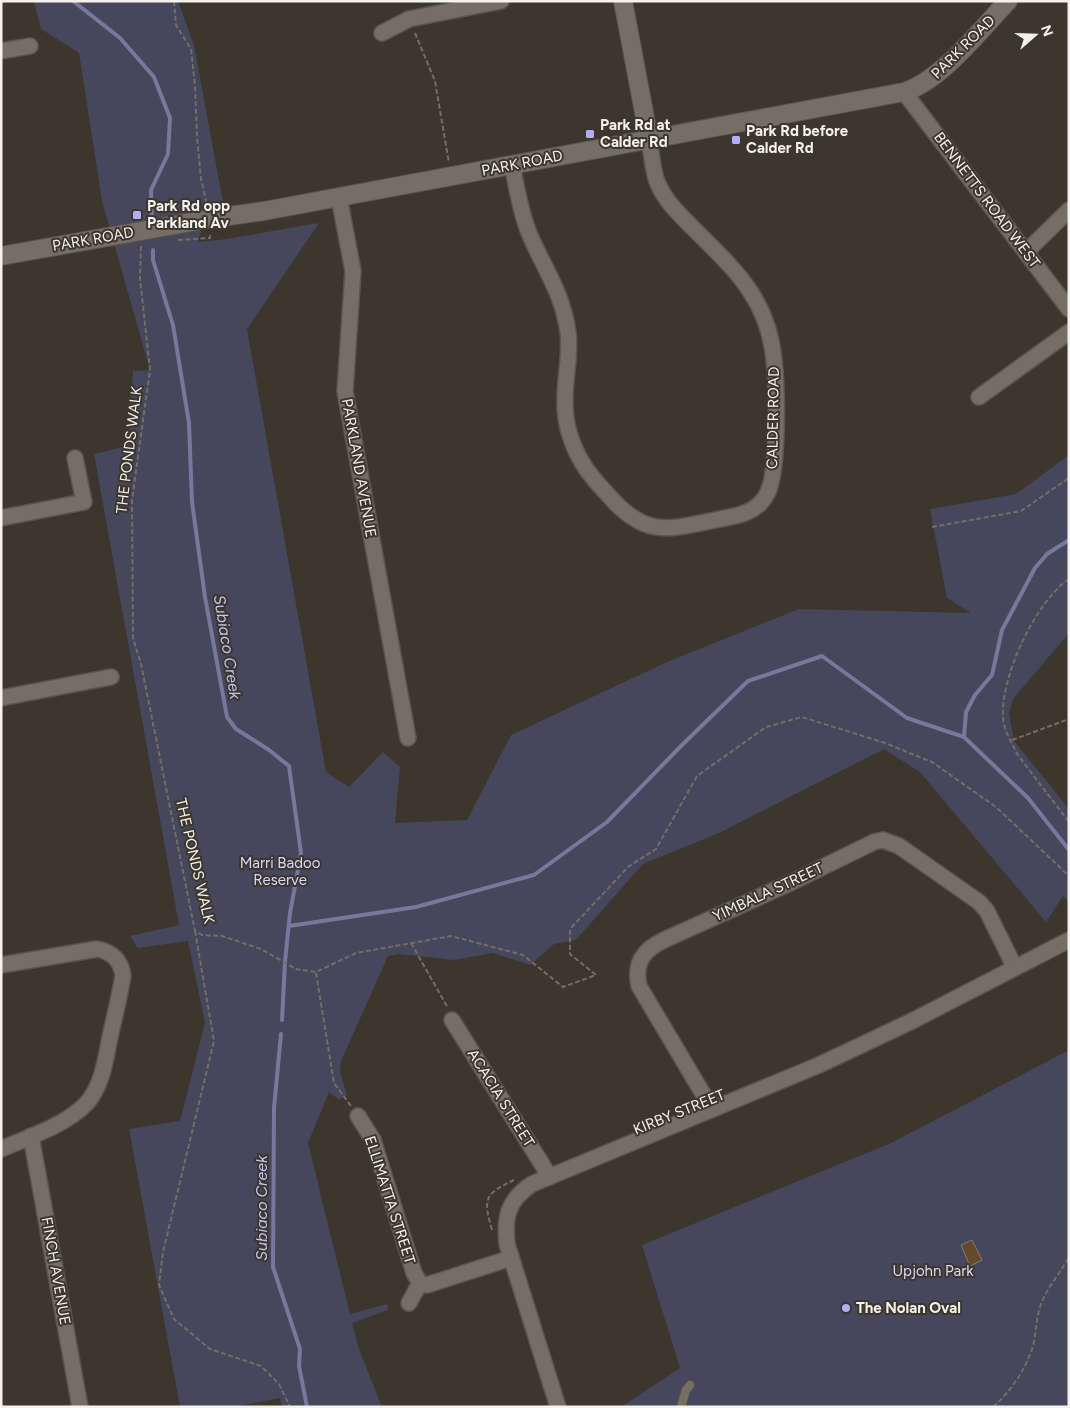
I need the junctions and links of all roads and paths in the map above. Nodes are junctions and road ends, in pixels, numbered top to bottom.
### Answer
1 (174, 1) edge
2 (501, 1) edge
3 (624, 1) edge
4 (1008, 1) edge
5 (427, 8) edge
6 (409, 19) junction
7 (382, 33) dead end
8 (30, 46) dead end
9 (1, 51) edge
10 (904, 92) junction
11 (649, 139) junction
12 (512, 165) junction
13 (451, 176) junction
14 (339, 197) junction
15 (207, 207) dead end
16 (1069, 210) edge
17 (141, 246) dead end
18 (1026, 252) junction
19 (1, 256) edge
20 (1069, 309) edge
21 (1069, 332) edge
22 (979, 397) dead end
23 (75, 458) dead end
24 (1069, 478) edge
25 (1, 518) edge
26 (932, 527) dead end
27 (1069, 579) edge
28 (111, 676) dead end
29 (1, 698) edge
30 (1069, 719) edge
31 (408, 738) dead end
32 (1012, 741) junction
33 (1069, 822) edge
34 (1069, 876) edge
35 (195, 931) junction
36 (1069, 940) edge
37 (411, 943) junction
38 (1, 965) edge
39 (1015, 968) junction
40 (316, 972) junction
41 (452, 1020) joint
42 (712, 1109) junction
43 (358, 1116) joint
44 (31, 1136) junction
45 (1, 1149) edge
46 (550, 1177) junction
47 (518, 1178) dead end
48 (494, 1236) dead end
49 (1069, 1257) edge
50 (511, 1258) junction
51 (420, 1284) junction
52 (409, 1303) dead end
53 (690, 1385) dead end
54 (80, 1407) edge
55 (290, 1407) edge
56 (558, 1407) edge
57 (681, 1407) edge
58 (993, 1407) edge

1 - 15 path
2 - 5 street
3 - 11 street, CALDER ROAD
4 - 10 street, PARK ROAD
5 - 6 street
6 - 7 street
6 - 13 path
8 - 9 street
10 - 11 street, PARK ROAD
10 - 18 street, BENNETTS ROAD WEST
11 - 12 street, PARK ROAD
11 - 12 street, CALDER ROAD
12 - 13 street, PARK ROAD
13 - 14 street, PARK ROAD
14 - 19 street, PARK ROAD
14 - 31 street, PARKLAND AVENUE
16 - 18 street
17 - 35 path, THE PONDS WALK
18 - 20 street, BENNETTS ROAD WEST
21 - 22 street
23 - 25 street
24 - 26 path
27 - 32 path
28 - 29 street
30 - 32 path
32 - 33 path
34 - 37 path
35 - 40 path, THE PONDS WALK
35 - 55 path
36 - 39 street, KIRBY STREET
37 - 40 path
37 - 41 path
38 - 44 street
39 - 42 street, KIRBY STREET
39 - 42 street, YIMBALA STREET
40 - 43 path
41 - 46 street, ACACIA STREET
42 - 46 street, KIRBY STREET
43 - 51 street, ELLIMATTA STREET
44 - 45 street
44 - 54 street, FINCH AVENUE
46 - 50 street, KIRBY STREET
47 - 48 path
49 - 58 path
50 - 51 street, ELLIMATTA STREET
50 - 56 street, KIRBY STREET
51 - 52 street, ELLIMATTA STREET
53 - 57 lane

